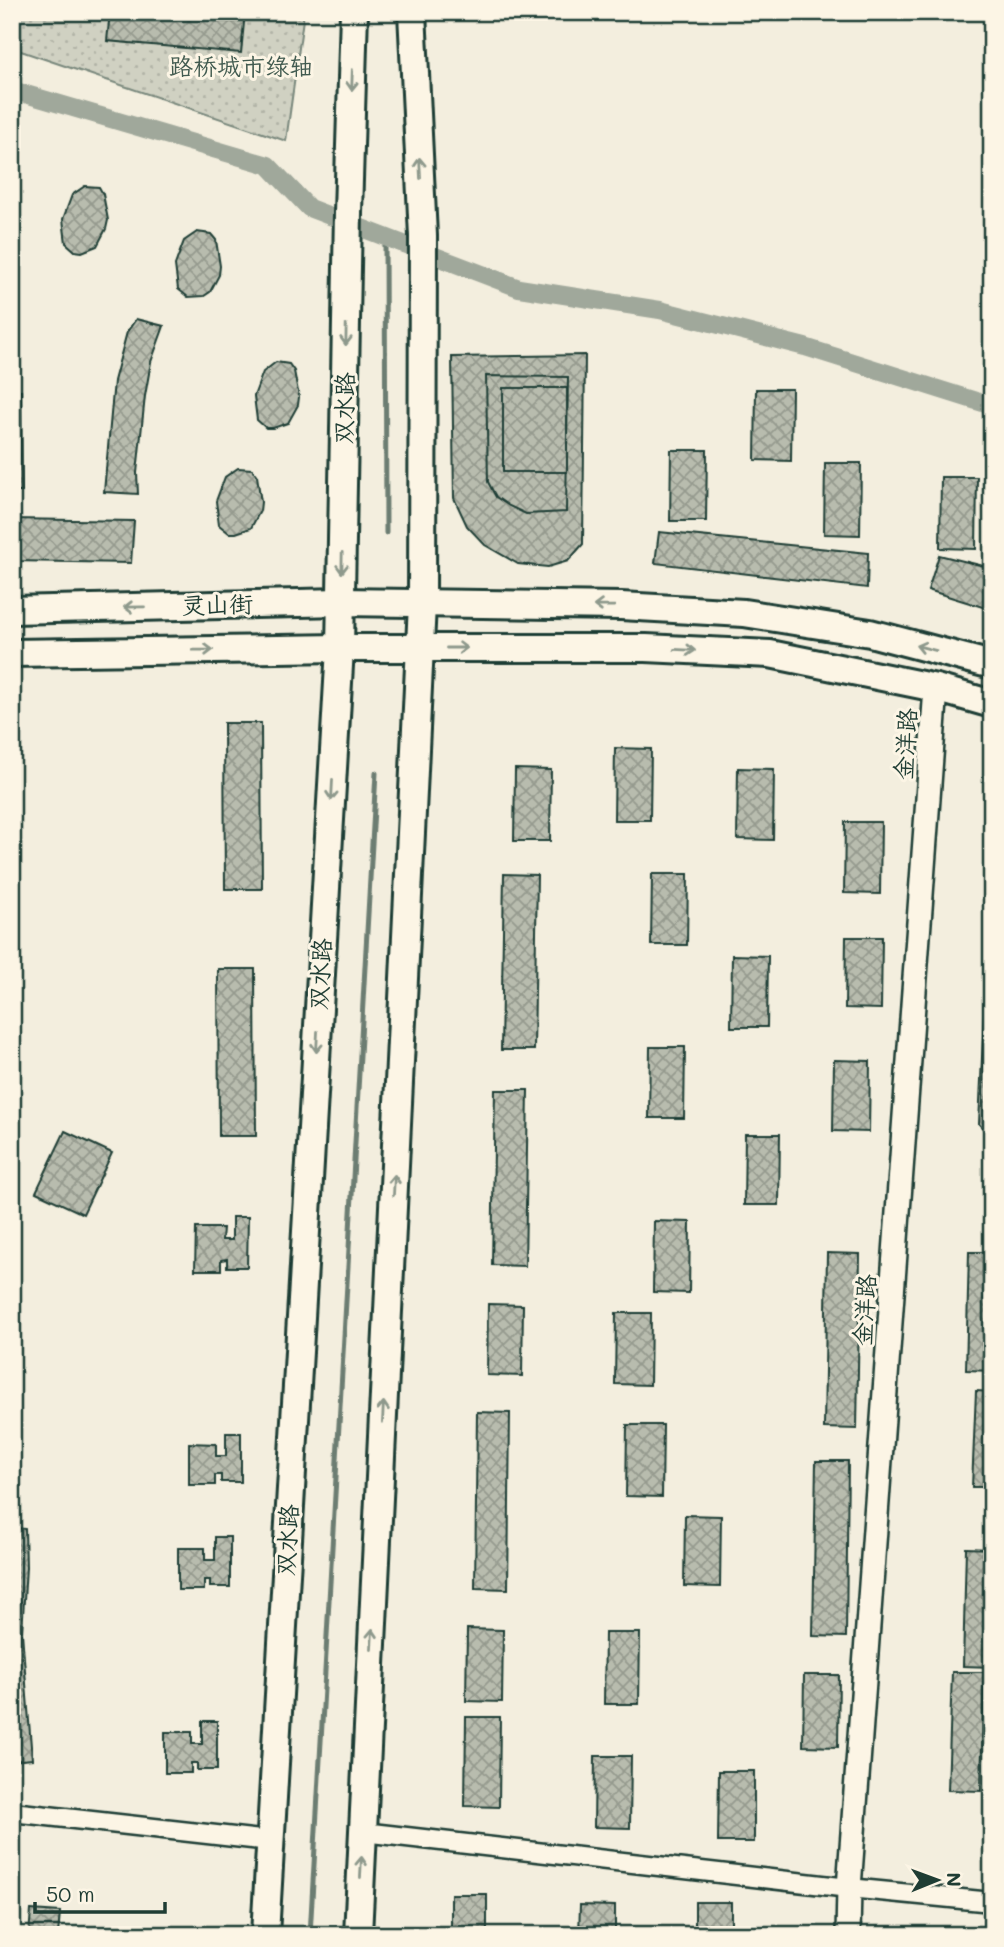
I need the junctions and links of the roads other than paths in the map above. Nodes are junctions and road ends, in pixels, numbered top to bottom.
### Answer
1 (355, 12) edge
2 (412, 12) edge
3 (341, 602) junction
4 (422, 604) junction
5 (12, 610) edge
6 (340, 648) junction
7 (421, 648) junction
8 (12, 653) edge
9 (992, 664) edge
10 (936, 688) junction
11 (992, 704) edge
12 (12, 1812) edge
13 (363, 1832) junction
14 (271, 1841) junction
15 (849, 1888) junction
16 (992, 1902) edge
17 (265, 1935) edge
18 (358, 1935) edge
19 (848, 1935) edge

1 -> 3 main road, 双水路
4 -> 2 main road
3 - 4 main road, 灵山街
3 -> 5 main road, 灵山街
3 - 6 main road, 双水路
4 - 7 main road
9 -> 4 main road, 灵山街
6 - 7 main road, 灵山街
8 -> 6 main road, 灵山街
6 -> 14 main road, 双水路
7 -> 10 main road, 灵山街
13 -> 7 main road
10 - 11 main road, 灵山街
10 - 15 street, 金洋路
12 - 14 street
13 - 15 street
18 -> 13 main road
14 - 17 main road, 双水路
15 - 16 street
15 - 19 street, 金洋路

